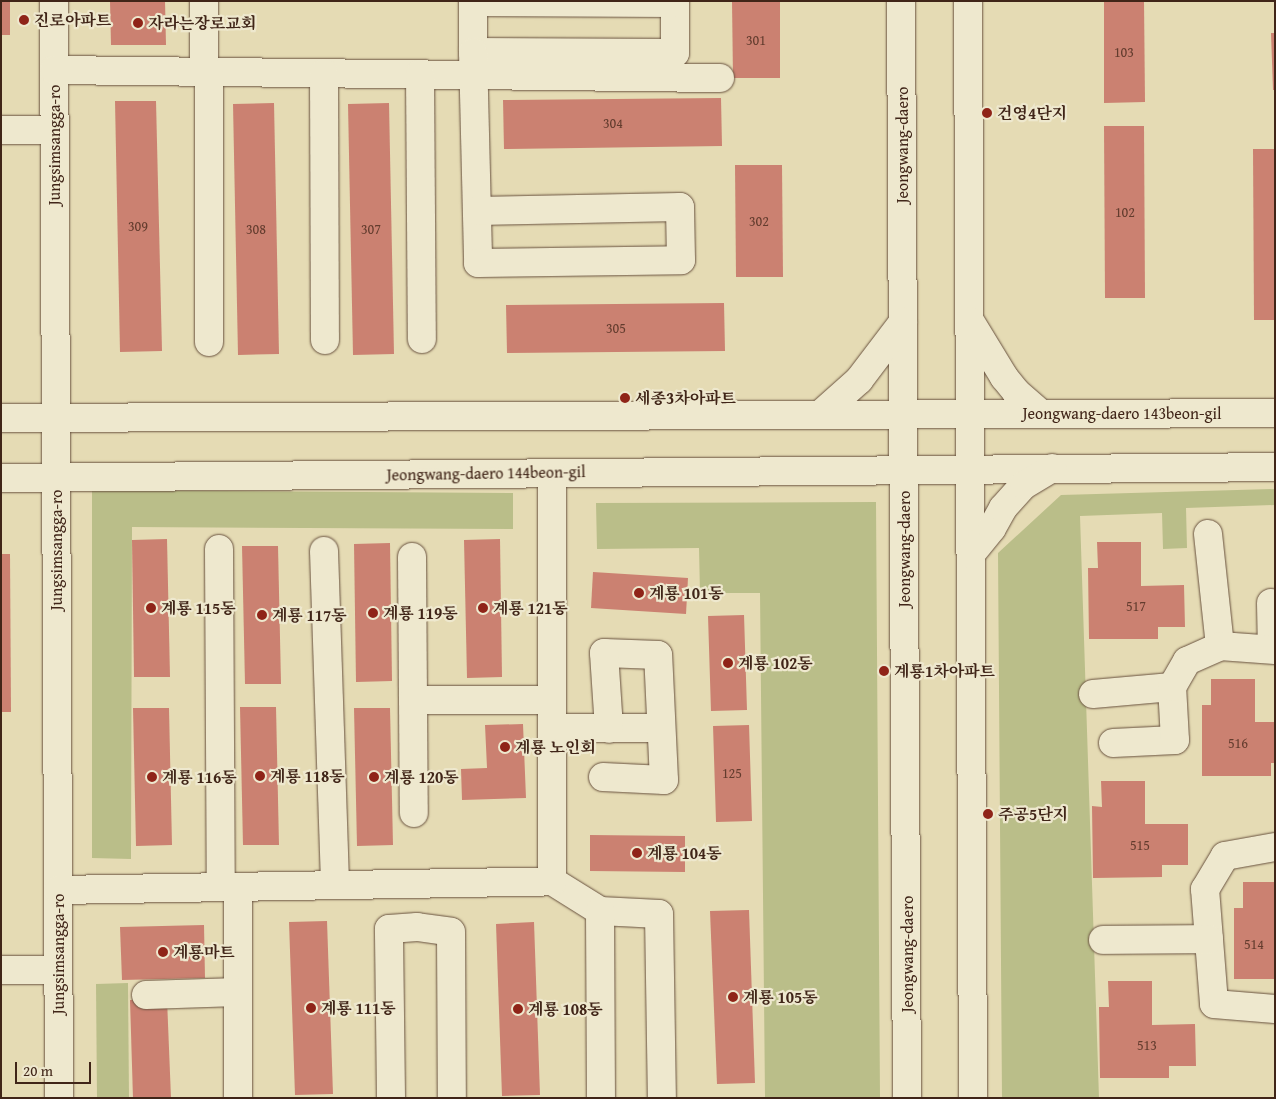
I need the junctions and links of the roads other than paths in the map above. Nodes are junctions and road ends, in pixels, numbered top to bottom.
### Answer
1 (54, 1) edge
2 (204, 1) edge
3 (901, 1) edge
4 (968, 1) edge
5 (474, 63) junction
6 (54, 70) junction
7 (206, 72) junction
8 (324, 73) junction
9 (420, 74) junction
10 (720, 78) dead end
11 (1, 130) edge
12 (54, 130) junction
13 (477, 211) junction
14 (970, 321) junction
15 (903, 322) junction
16 (422, 339) dead end
17 (324, 340) dead end
18 (209, 342) dead end
19 (1040, 412) junction
20 (822, 413) junction
21 (904, 413) junction
22 (970, 413) junction
23 (1275, 413) edge
24 (55, 417) junction
25 (1, 418) edge
26 (1275, 467) edge
27 (970, 468) junction
28 (1052, 468) junction
29 (904, 469) junction
30 (552, 473) junction
31 (1, 478) edge
32 (56, 478) junction
33 (1208, 534) dead end
34 (219, 549) dead end
35 (324, 550) dead end
36 (971, 554) junction
37 (412, 557) dead end
38 (1271, 603) dead end
39 (1220, 646) junction
40 (1273, 649) edge
41 (1172, 687) junction
42 (1093, 694) dead end
43 (413, 700) junction
44 (552, 700) junction
45 (552, 728) junction
46 (661, 728) junction
47 (609, 729) junction
48 (1114, 743) dead end
49 (603, 777) dead end
50 (414, 813) dead end
51 (1275, 847) edge
52 (552, 881) junction
53 (417, 884) junction
54 (335, 885) junction
55 (229, 887) junction
56 (58, 890) junction
57 (600, 911) junction
58 (417, 927) junction
59 (1103, 940) dead end
60 (1209, 940) junction
61 (1, 970) edge
62 (58, 970) junction
63 (238, 992) junction
64 (146, 995) dead end
65 (1275, 1009) edge
66 (59, 1098) edge
67 (238, 1098) edge
68 (391, 1098) edge
69 (452, 1098) edge
70 (602, 1098) edge
71 (662, 1098) edge
72 (907, 1098) edge
73 (973, 1098) edge

1 - 6 street, Jungsimsangga-ro
2 - 7 street
3 - 15 street, Jeongwang-daero
4 - 14 street
5 - 5 street
5 - 9 street
5 - 10 street
5 - 13 street
6 - 7 street
6 - 12 street, Jungsimsangga-ro
7 - 8 street
7 - 18 street
8 - 9 street
8 - 17 street
9 - 16 street
11 - 12 street
12 - 24 street, Jungsimsangga-ro
13 - 13 street
14 - 19 street
14 - 22 street
15 - 20 street
15 - 21 street, Jeongwang-daero
19 - 22 street, Jeongwang-daero 143beon-gil
19 - 23 street, Jeongwang-daero 143beon-gil
20 - 21 street
20 - 24 street
21 - 22 street
21 - 29 street, Jeongwang-daero
22 - 27 street
24 - 25 street
24 - 32 street, Jungsimsangga-ro
26 - 28 street
27 - 28 street
27 - 29 street, Jeongwang-daero 144beon-gil
27 - 36 street
28 - 36 street
29 - 30 street, Jeongwang-daero 144beon-gil
29 - 72 street, Jeongwang-daero
30 - 32 street, Jeongwang-daero 144beon-gil
30 - 44 street
31 - 32 street, Jeongwang-daero 144beon-gil
32 - 56 street, Jungsimsangga-ro
33 - 39 street
34 - 55 street
35 - 54 street
36 - 73 street
37 - 43 street
38 - 40 street
39 - 40 street
39 - 41 street
41 - 42 street
41 - 48 street
43 - 44 street
43 - 50 street
44 - 45 street
45 - 47 street
45 - 52 street
46 - 47 street
46 - 47 street
46 - 49 street
51 - 60 street
52 - 53 street
52 - 57 street
53 - 54 street
53 - 58 street
54 - 55 street
55 - 56 street
55 - 63 street
56 - 62 street, Jungsimsangga-ro
57 - 70 street
57 - 71 street
58 - 68 street
58 - 69 street
59 - 60 street
60 - 65 street
61 - 62 street
62 - 66 street, Jungsimsangga-ro
63 - 64 street
63 - 67 street

